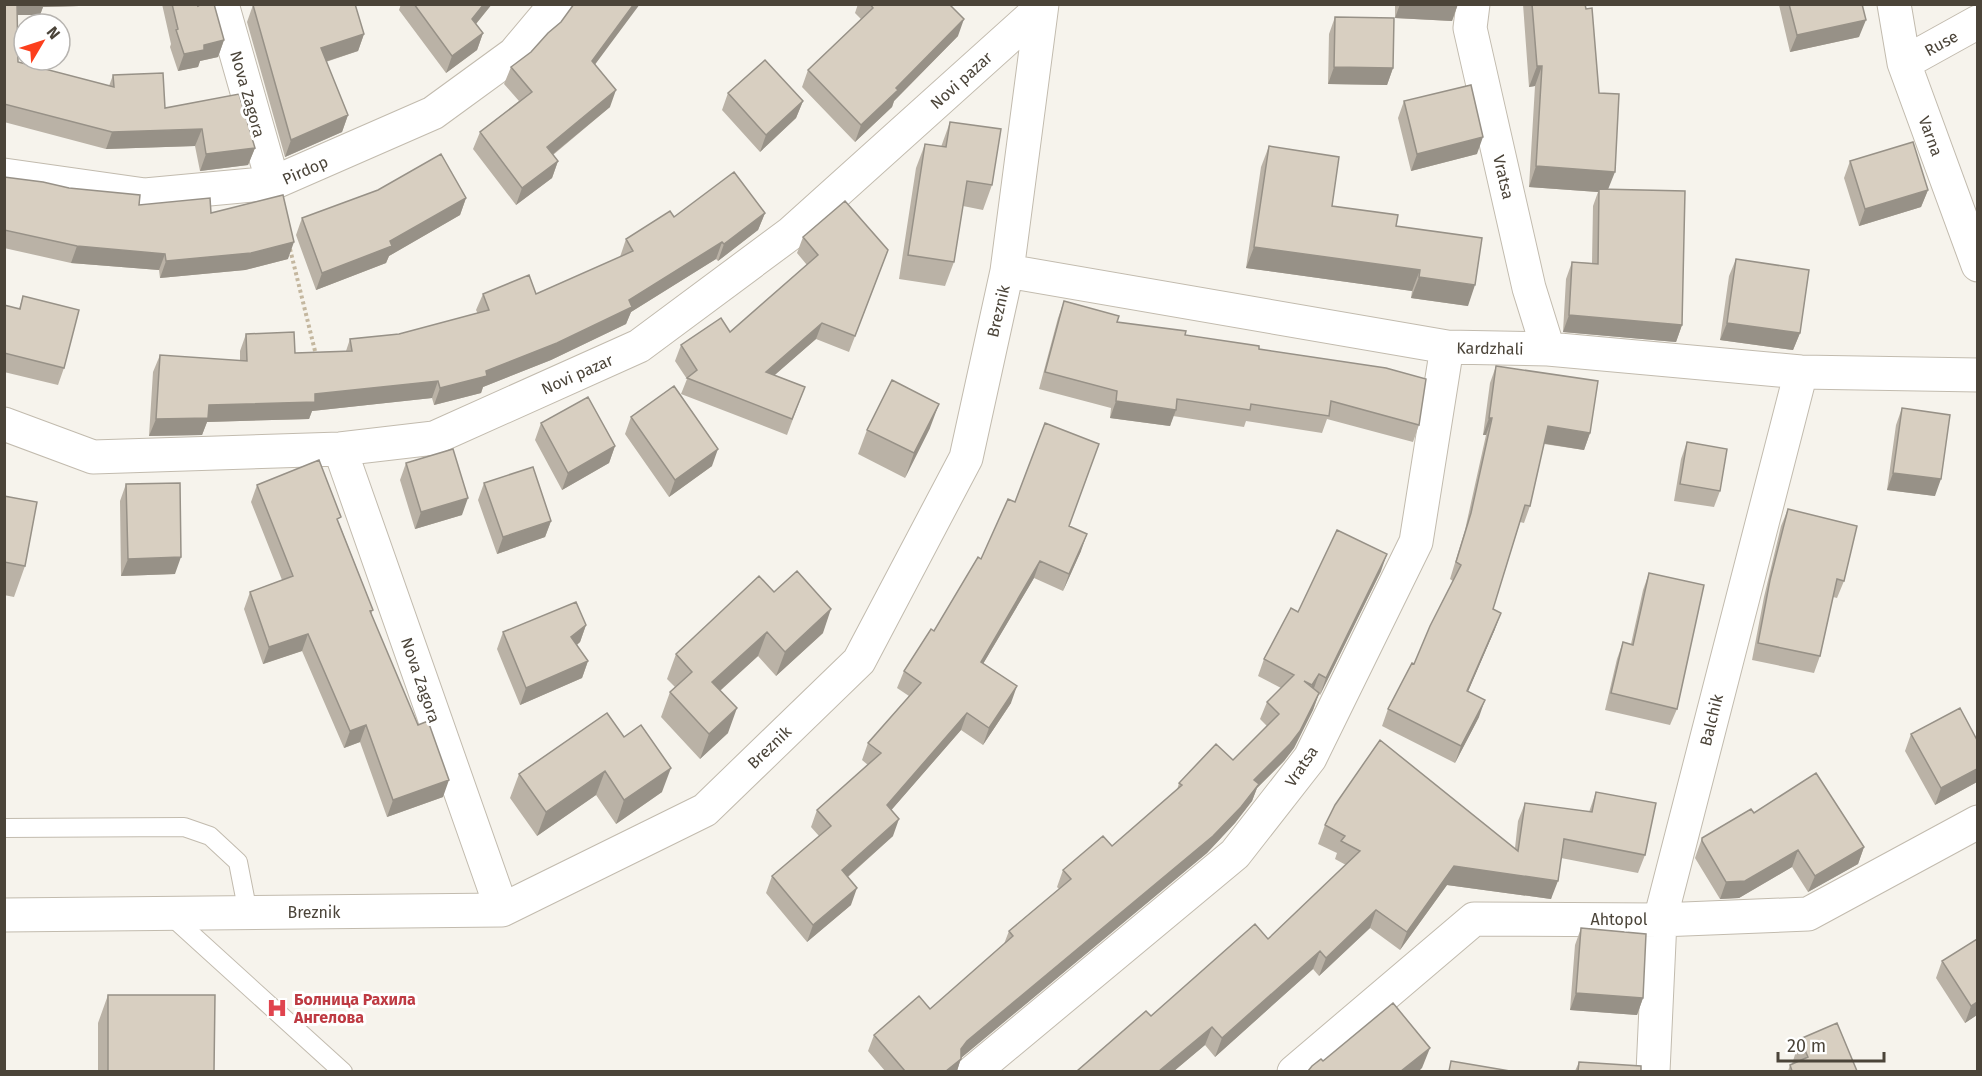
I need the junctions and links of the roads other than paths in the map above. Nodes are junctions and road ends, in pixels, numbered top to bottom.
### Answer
1 (222, 4) edge
2 (556, 4) edge
3 (1473, 4) edge
4 (1894, 4) edge
5 (1042, 6) edge
6 (1977, 22) edge
7 (1904, 63) junction
8 (4, 175) edge
9 (273, 183) junction
10 (1977, 265) edge
11 (1007, 271) junction
12 (1447, 347) junction
13 (1548, 349) junction
14 (1801, 372) junction
15 (1977, 375) edge
16 (4, 424) edge
17 (340, 449) junction
18 (1977, 822) edge
19 (4, 828) edge
20 (502, 910) junction
21 (168, 913) junction
22 (248, 913) junction
23 (4, 915) edge
24 (1660, 920) junction
25 (339, 1070) edge
26 (973, 1071) edge
27 (1294, 1071) edge
28 (1653, 1071) edge

1 - 9 street, Nova Zagora
2 - 9 street, Pirdop
3 - 13 street, Vratsa
4 - 7 street, Varna
5 - 11 street, Breznik
5 - 17 street, Novi pazar
6 - 7 street, Ruse
7 - 10 street, Varna
8 - 9 street, Pirdop
11 - 12 street, Kardzhali
11 - 20 street, Breznik
12 - 13 street, Kardzhali
12 - 26 street, Vratsa
13 - 14 street, Kardzhali
14 - 15 street, Kardzhali
14 - 24 street, Balchik
16 - 17 street, Novi pazar
17 - 20 street, Nova Zagora
18 - 24 street, Ahtopol
19 - 22 lane
20 - 22 street, Breznik
21 - 22 street, Breznik
21 - 23 street, Breznik
21 - 25 lane
24 - 27 street, Ahtopol
24 - 28 street, Balchik

